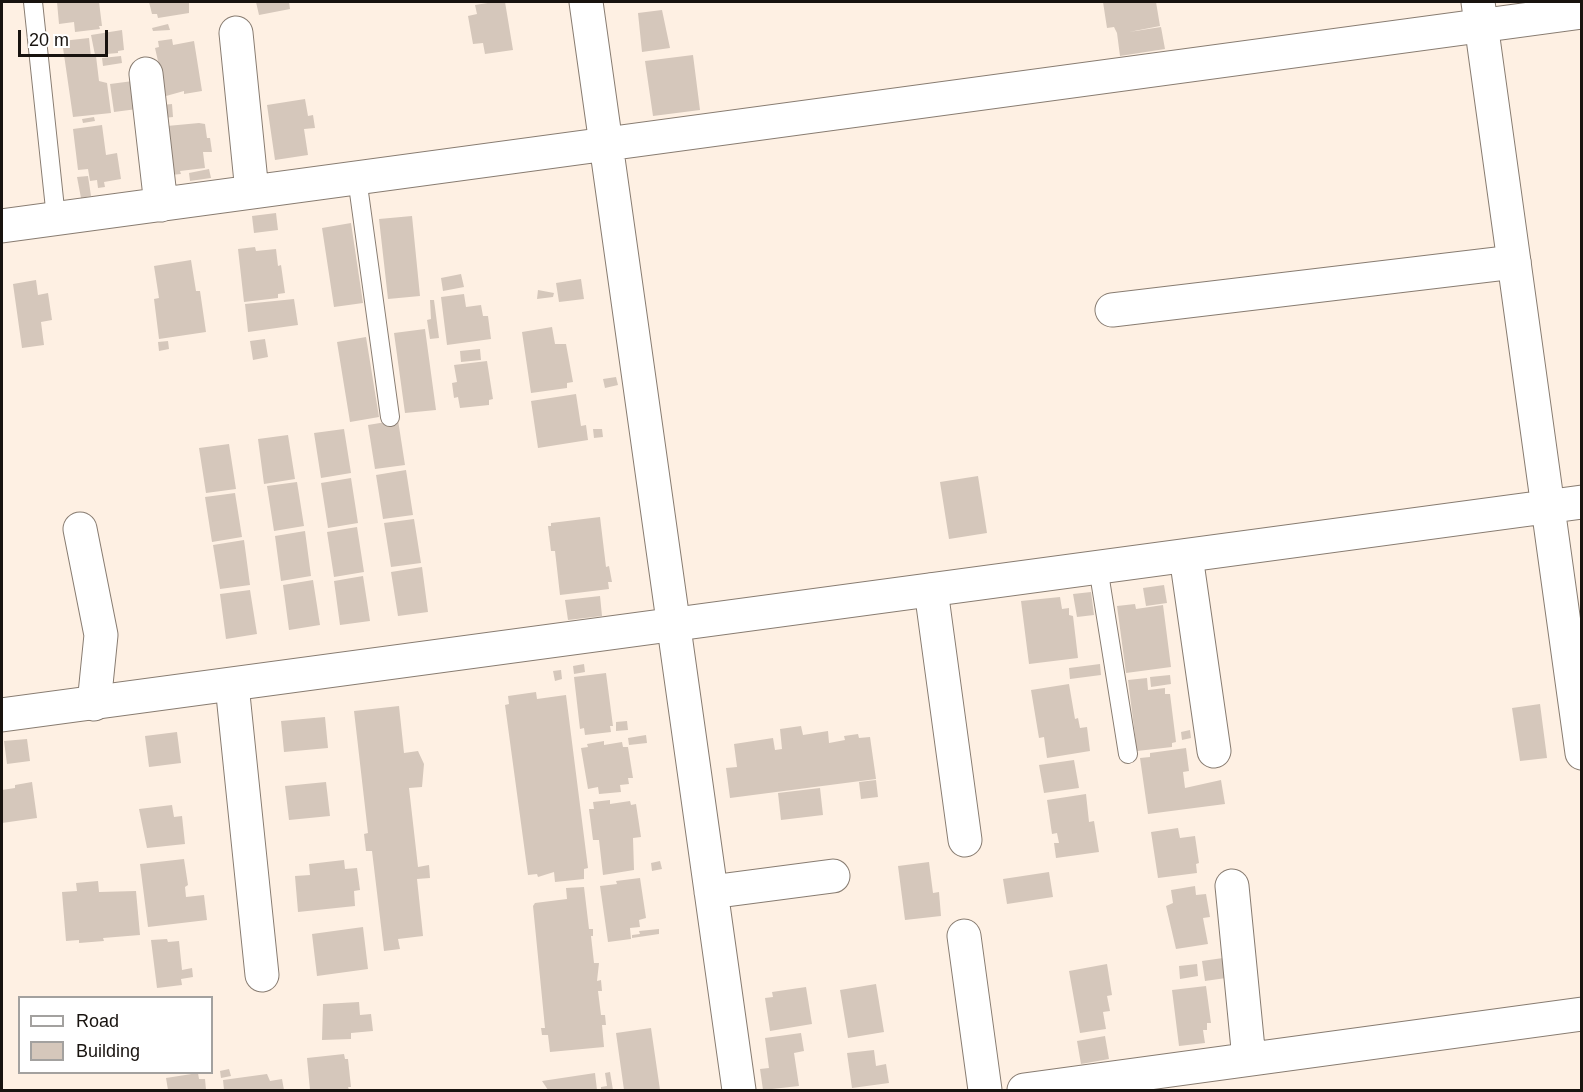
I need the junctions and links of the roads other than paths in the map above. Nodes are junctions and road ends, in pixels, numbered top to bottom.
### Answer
1 (33, 2) edge
2 (586, 2) edge
3 (1581, 12) edge
4 (1480, 13) edge
5 (236, 33) dead end
6 (146, 74) dead end
7 (609, 144) junction
8 (357, 178) junction
9 (252, 192) junction
10 (162, 205) junction
11 (56, 219) junction
12 (2, 225) edge
13 (1514, 262) junction
14 (1112, 310) dead end
15 (390, 417) dead end
16 (1581, 502) edge
17 (1548, 506) junction
18 (80, 529) dead end
19 (1186, 556) junction
20 (1098, 567) junction
21 (931, 590) junction
22 (675, 625) junction
23 (232, 685) junction
24 (94, 704) junction
25 (2, 715) edge
26 (1214, 751) dead end
27 (1581, 753) edge
28 (1128, 754) dead end
29 (965, 840) dead end
30 (833, 876) dead end
31 (1232, 886) dead end
32 (711, 892) junction
33 (964, 936) dead end
34 (262, 975) dead end
35 (1581, 1014) edge
36 (1249, 1059) junction
37 (739, 1090) edge
38 (985, 1090) edge
39 (1024, 1090) edge

1 - 11 lane
2 - 7 street
3 - 4 street
4 - 7 street
4 - 13 street
5 - 9 street
6 - 10 street
7 - 8 street
7 - 22 street
8 - 9 street
8 - 15 lane
9 - 10 street
10 - 11 street
11 - 12 street
13 - 14 street
13 - 17 street
16 - 17 street
17 - 19 street
17 - 27 street
18 - 24 street
19 - 20 street
19 - 26 street
20 - 21 street
20 - 28 lane
21 - 22 street
21 - 29 street
22 - 23 street
22 - 32 street
23 - 24 street
23 - 34 street
24 - 25 street
30 - 32 street
31 - 36 street
32 - 37 street
33 - 38 street
35 - 36 street
36 - 39 street

